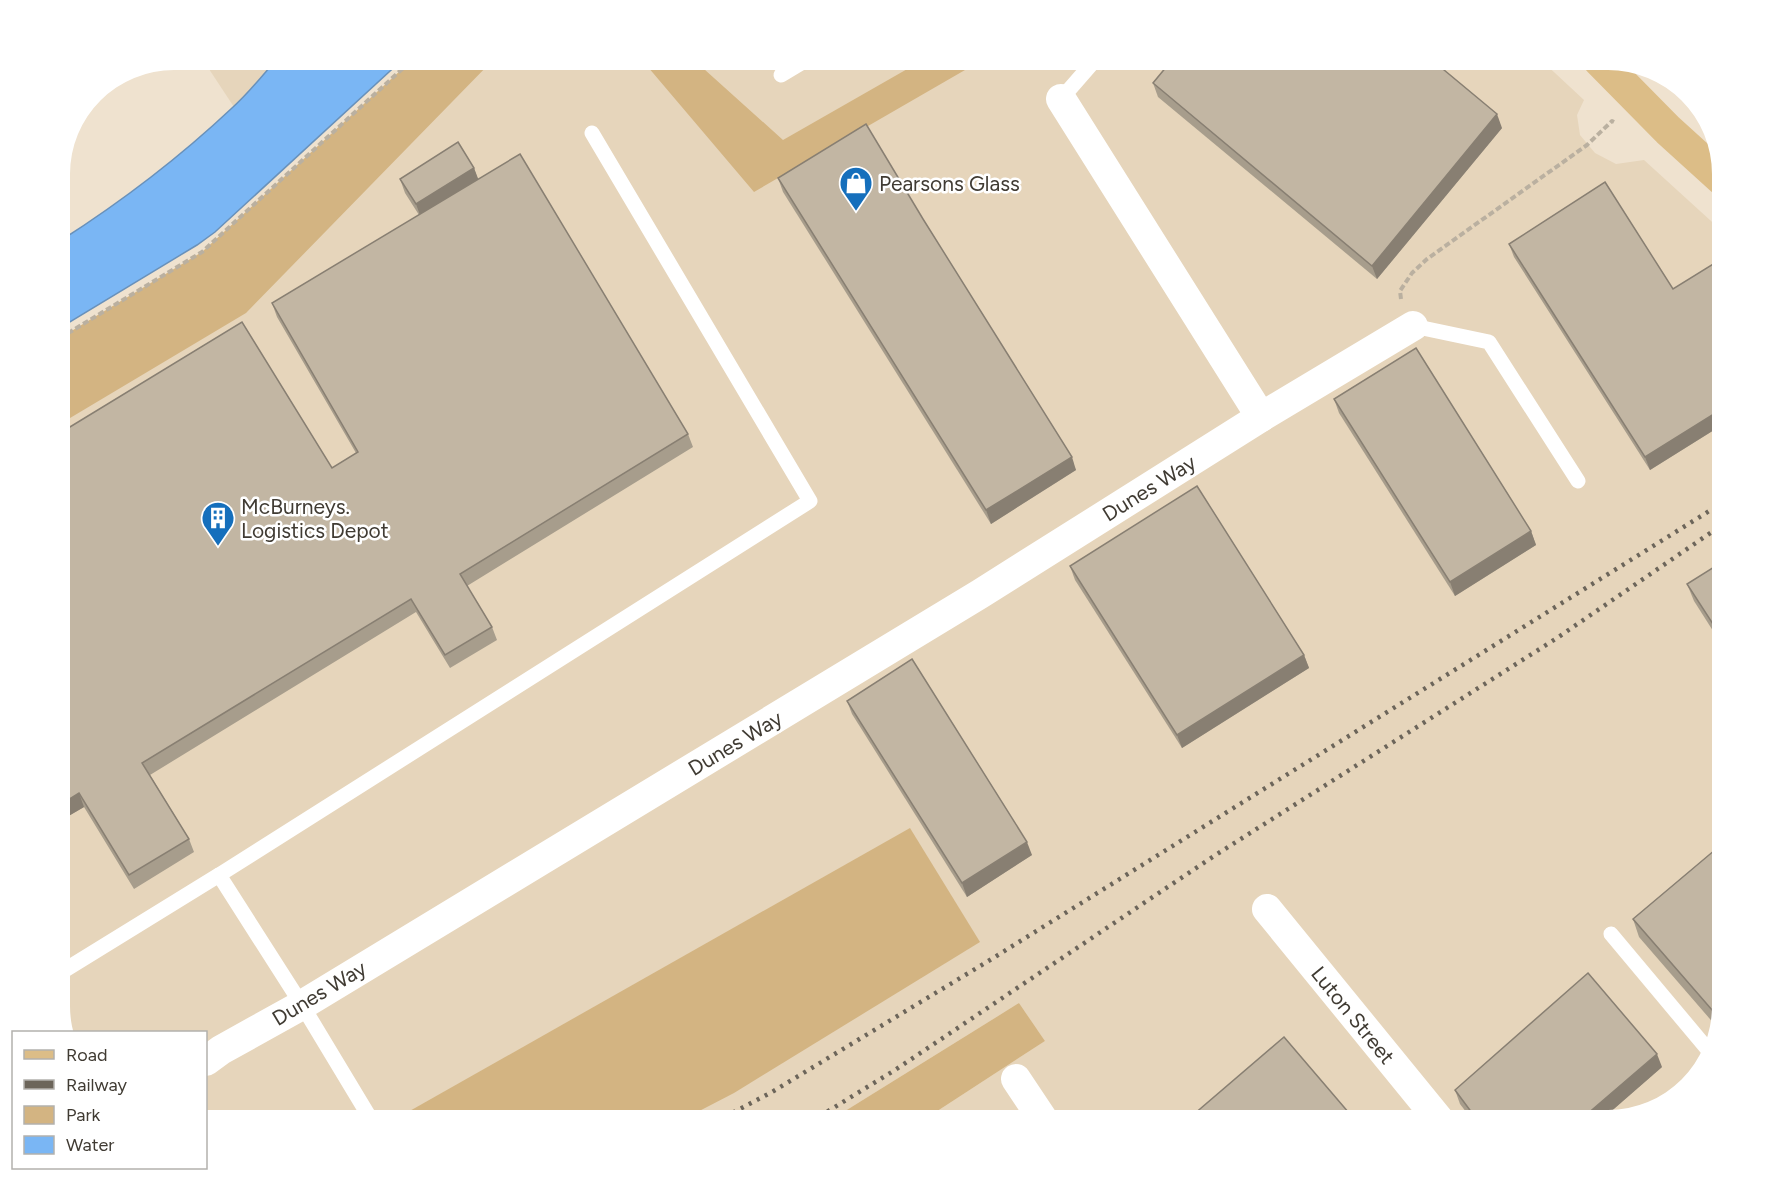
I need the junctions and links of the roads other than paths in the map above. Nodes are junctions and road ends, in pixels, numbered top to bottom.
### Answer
1 (789, 70) edge
2 (1086, 70) edge
3 (1619, 71) edge
4 (781, 75) dead end
5 (1061, 99) joint
6 (592, 133) dead end
7 (1712, 170) edge
8 (1413, 326) joint
9 (1261, 417) junction
10 (1578, 481) dead end
11 (219, 875) junction
12 (1267, 909) dead end
13 (1611, 934) dead end
14 (71, 966) edge
15 (302, 1005) junction
16 (1704, 1045) edge
17 (207, 1060) edge
18 (1016, 1079) dead end
19 (365, 1110) edge
20 (1037, 1110) edge
21 (1431, 1110) edge

1 - 4 lane
2 - 5 lane
3 - 7 main road
5 - 9 street
6 - 11 lane
8 - 9 street, Dunes Way
8 - 10 lane
9 - 15 street, Dunes Way
11 - 14 lane
11 - 15 lane
12 - 21 street, Luton Street
13 - 16 lane
15 - 17 street, Dunes Way
15 - 19 lane
18 - 20 street

